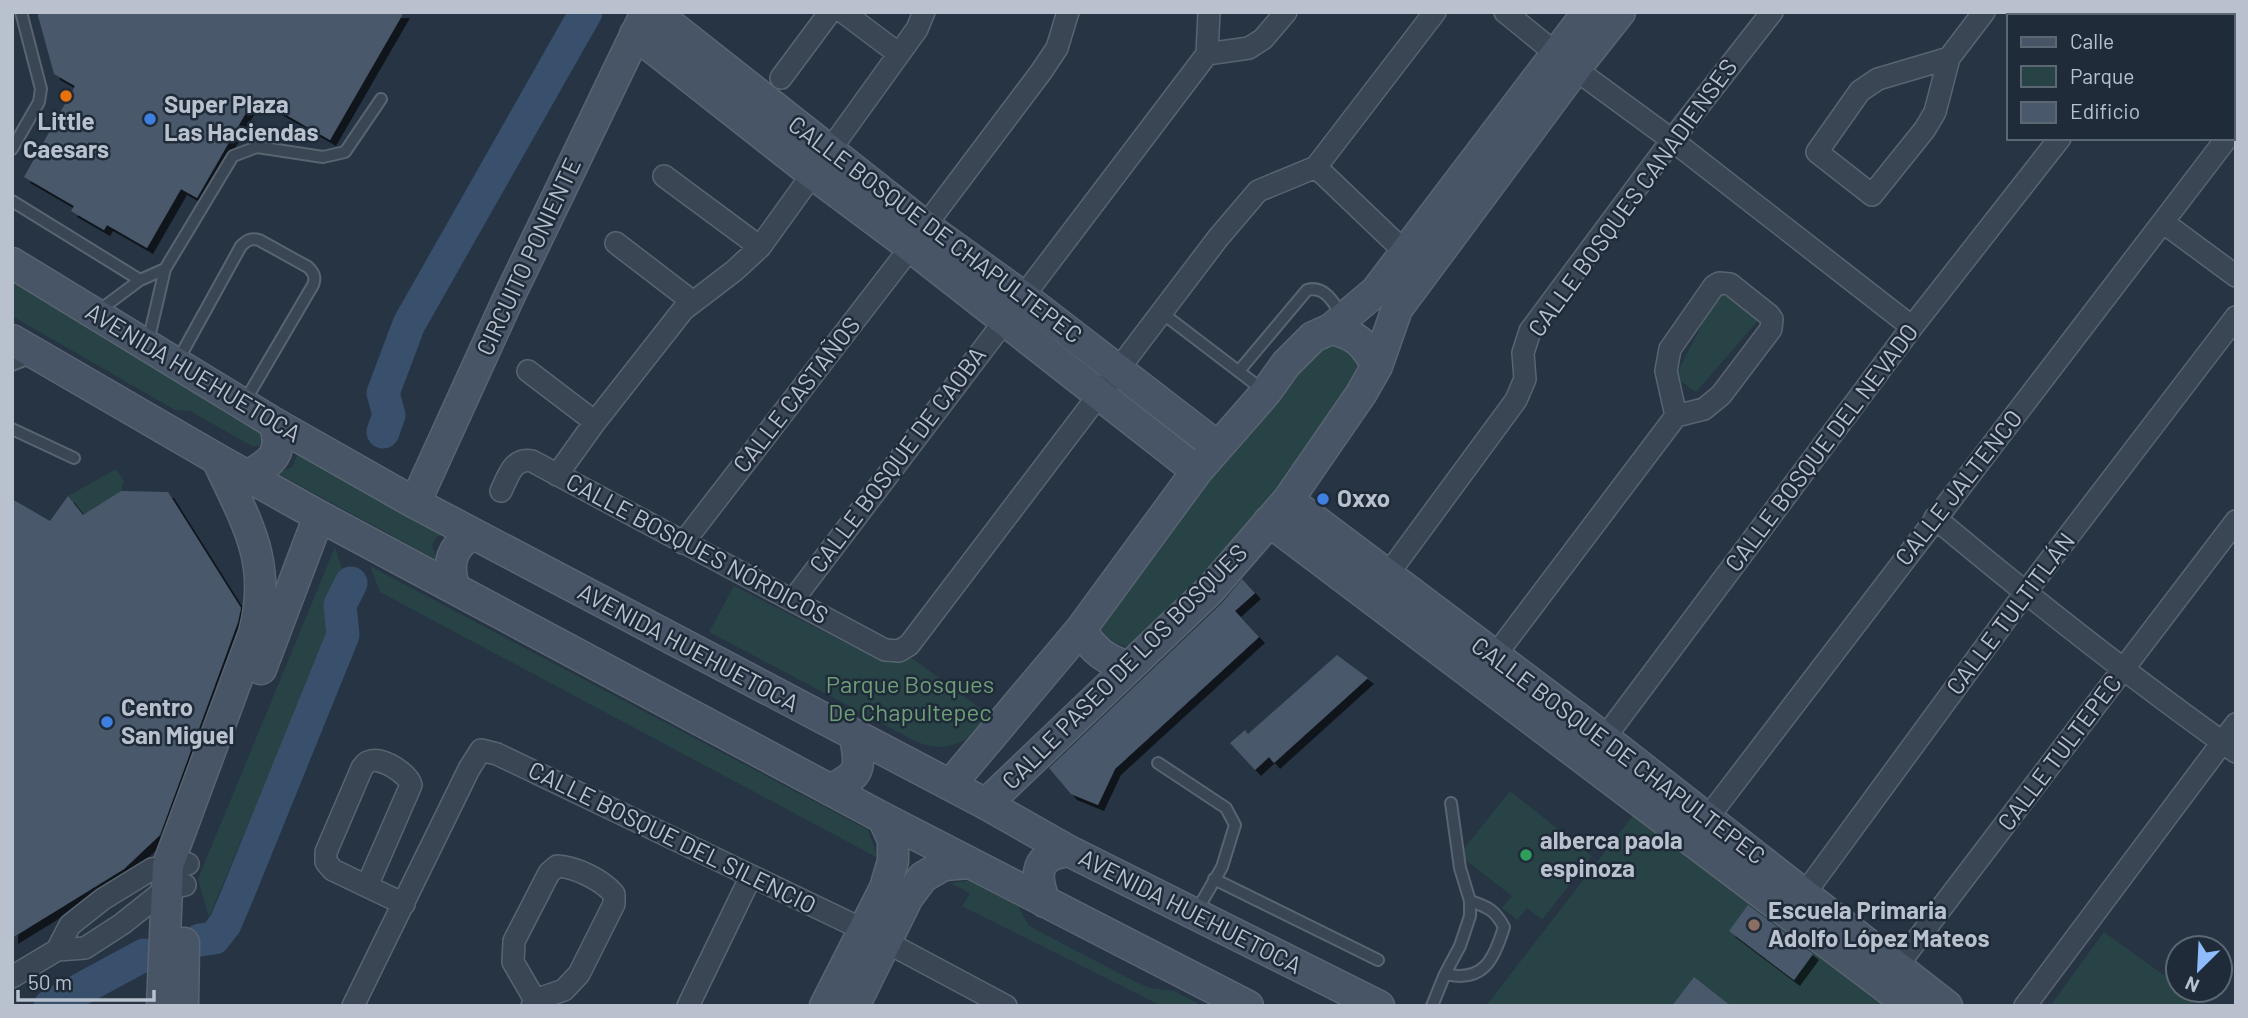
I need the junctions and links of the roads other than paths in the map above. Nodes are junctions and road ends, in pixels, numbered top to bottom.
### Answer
1 (21, 12) edge
2 (830, 12) edge
3 (843, 12) edge
4 (925, 12) edge
5 (1068, 12) edge
6 (1209, 12) edge
7 (1286, 12) edge
8 (1435, 12) edge
9 (1505, 12) edge
10 (1588, 12) edge
11 (1620, 12) edge
12 (1772, 12) edge
13 (1984, 12) edge
14 (645, 20) edge
15 (900, 54) junction
16 (1207, 54) junction
17 (1949, 58) junction
18 (1565, 61) junction
19 (781, 78) dead end
20 (381, 99) dead end
21 (1672, 140) junction
22 (2058, 140) edge
23 (2226, 140) edge
24 (12, 149) edge
25 (821, 163) junction
26 (1316, 167) junction
27 (664, 176) dead end
28 (12, 201) edge
29 (2164, 223) junction
30 (918, 236) junction
31 (616, 243) dead end
32 (760, 247) junction
33 (1406, 253) junction
34 (12, 263) edge
35 (165, 269) junction
36 (2236, 276) edge
37 (140, 280) junction
38 (1022, 296) junction
39 (693, 302) junction
40 (1162, 313) junction
41 (95, 314) junction
42 (2236, 317) edge
43 (1004, 320) junction
44 (1337, 323) junction
45 (1912, 327) junction
46 (147, 345) junction
47 (21, 353) edge
48 (177, 363) junction
49 (1377, 366) junction
50 (1118, 370) junction
51 (528, 371) dead end
52 (1239, 371) junction
53 (1266, 392) junction
54 (1099, 394) junction
55 (243, 404) junction
56 (1676, 416) junction
57 (594, 422) junction
58 (274, 423) junction
59 (12, 429) edge
60 (1218, 447) junction
61 (74, 458) dead end
62 (216, 459) junction
63 (1197, 471) junction
64 (558, 475) junction
65 (247, 476) junction
66 (501, 491) dead end
67 (415, 503) junction
68 (1278, 511) junction
69 (319, 516) junction
70 (1935, 518) junction
71 (2236, 521) edge
72 (472, 533) junction
73 (683, 543) junction
74 (1379, 586) junction
75 (454, 587) junction
76 (2025, 593) junction
77 (793, 600) junction
78 (1081, 629) junction
79 (1129, 667) junction
80 (1486, 667) junction
81 (2123, 670) junction
82 (2236, 724) edge
83 (855, 736) junction
84 (2229, 747) edge
85 (1596, 749) junction
86 (1158, 763) dead end
87 (950, 785) junction
88 (830, 790) junction
89 (1451, 803) dead end
90 (986, 804) junction
91 (883, 818) junction
92 (1699, 829) junction
93 (1069, 851) junction
94 (969, 863) junction
95 (177, 876) junction
96 (751, 876) junction
97 (1214, 879) junction
98 (367, 886) junction
99 (1471, 901) junction
100 (1045, 902) junction
101 (404, 904) junction
102 (1797, 904) junction
103 (1195, 914) junction
104 (874, 935) junction
105 (57, 950) junction
106 (1378, 960) dead end
107 (1445, 974) junction
108 (1890, 976) junction
109 (12, 977) edge
110 (533, 1003) edge
111 (995, 1003) edge
112 (162, 1006) edge
113 (183, 1006) edge
114 (353, 1006) edge
115 (688, 1006) edge
116 (825, 1006) edge
117 (854, 1006) edge
118 (1248, 1006) edge
119 (1379, 1006) edge
120 (1433, 1006) edge
121 (1911, 1006) edge
122 (1947, 1006) edge
123 (2025, 1006) edge

1 - 24 lane
2 - 19 street
3 - 15 street
4 - 15 street, CALLE BOSQUES NÓRDICOS
5 - 30 street, CALLE CASTAÑOS
6 - 16 street
7 - 16 street
8 - 26 street
9 - 18 street
10 - 18 main road, CALLE PASEO DE LOS BOSQUES
11 - 18 main road, CALLE PASEO DE LOS BOSQUES
12 - 21 street, CALLE BOSQUES CANADIENSES
13 - 17 street
14 - 25 main road, CALLE BOSQUE DE CHAPULTEPEC
14 - 67 main road, CIRCUITO PONIENTE
15 - 25 street, CALLE BOSQUES NÓRDICOS
16 - 38 street, CALLE BOSQUE DE CAOBA
17 - 17 street
18 - 21 street
18 - 33 main road, CALLE PASEO DE LOS BOSQUES
18 - 49 main road, CALLE PASEO DE LOS BOSQUES
20 - 35 lane
21 - 45 street
21 - 74 street, CALLE BOSQUES CANADIENSES
22 - 45 street, CALLE BOSQUE DEL NEVADO
23 - 29 street, CALLE JALTENCO
25 - 30 main road, CALLE BOSQUE DE CHAPULTEPEC
25 - 32 street, CALLE BOSQUES NÓRDICOS
26 - 33 street
26 - 40 street, CALLE BOSQUES NÓRDICOS
27 - 32 street
28 - 37 lane
29 - 36 street
29 - 70 street, CALLE JALTENCO
30 - 38 main road, CALLE BOSQUE DE CHAPULTEPEC
30 - 43 main road, CALLE BOSQUE DE CHAPULTEPEC
30 - 73 street, CALLE CASTAÑOS
31 - 39 street
32 - 39 street, CALLE BOSQUES NÓRDICOS
33 - 44 main road, CALLE PASEO DE LOS BOSQUES
34 - 41 main road, AVENIDA HUEHUETOCA
35 - 37 lane
35 - 46 lane
37 - 41 lane
38 - 43 street, CALLE BOSQUE DE CAOBA
38 - 50 main road, CALLE BOSQUE DE CHAPULTEPEC
39 - 57 street, CALLE BOSQUES NÓRDICOS
40 - 50 street, CALLE BOSQUES NÓRDICOS
40 - 52 lane
41 - 46 main road, AVENIDA HUEHUETOCA
42 - 76 street, CALLE TULTITLÁN
43 - 54 main road, CALLE BOSQUE DE CHAPULTEPEC
43 - 77 street, CALLE BOSQUE DE CAOBA
44 - 49 main road
44 - 52 lane
44 - 53 main road, CALLE PASEO DE LOS BOSQUES
45 - 85 street, CALLE BOSQUE DEL NEVADO
46 - 48 main road, AVENIDA HUEHUETOCA
47 - 62 main road
48 - 55 main road, AVENIDA HUEHUETOCA
48 - 55 lane
49 - 68 main road, CALLE PASEO DE LOS BOSQUES
50 - 54 street, CALLE BOSQUES NÓRDICOS
50 - 60 main road, CALLE BOSQUE DE CHAPULTEPEC
51 - 57 street
52 - 53 lane
53 - 60 main road, CALLE PASEO DE LOS BOSQUES
54 - 63 main road, CALLE BOSQUE DE CHAPULTEPEC
54 - 77 street, CALLE BOSQUES NÓRDICOS
55 - 58 main road, AVENIDA HUEHUETOCA
56 - 56 street
56 - 80 street
57 - 64 street, CALLE BOSQUES NÓRDICOS
58 - 65 main road
58 - 67 main road, AVENIDA HUEHUETOCA
59 - 61 lane
60 - 63 main road, CALLE PASEO DE LOS BOSQUES
62 - 65 main road
62 - 95 main road
63 - 78 main road, CALLE PASEO DE LOS BOSQUES
64 - 66 street
64 - 73 street, CALLE BOSQUES NÓRDICOS
65 - 69 main road
67 - 72 main road, AVENIDA HUEHUETOCA
68 - 74 main road, CALLE BOSQUE DE CHAPULTEPEC
68 - 79 main road, CALLE PASEO DE LOS BOSQUES
69 - 75 main road
69 - 95 main road
70 - 76 street
70 - 92 street, CALLE JALTENCO
71 - 81 street, CALLE TULTEPEC
72 - 75 main road
72 - 83 main road, AVENIDA HUEHUETOCA
73 - 77 street, CALLE BOSQUES NÓRDICOS
74 - 80 main road, CALLE BOSQUE DE CHAPULTEPEC
75 - 88 main road
76 - 81 street
76 - 102 street, CALLE TULTITLÁN
78 - 79 main road
78 - 87 main road, CALLE PASEO DE LOS BOSQUES
79 - 90 main road, CALLE PASEO DE LOS BOSQUES
80 - 85 main road, CALLE BOSQUE DE CHAPULTEPEC
81 - 84 street
81 - 108 street, CALLE TULTEPEC
82 - 84 street
83 - 87 main road, AVENIDA HUEHUETOCA
83 - 88 main road
84 - 123 street
85 - 92 main road, CALLE BOSQUE DE CHAPULTEPEC
86 - 97 lane
87 - 90 main road, AVENIDA HUEHUETOCA
88 - 91 main road
89 - 99 lane
90 - 93 main road, AVENIDA HUEHUETOCA
91 - 94 main road
91 - 104 main road
92 - 102 main road, CALLE BOSQUE DE CHAPULTEPEC
93 - 100 main road
93 - 103 main road, AVENIDA HUEHUETOCA
94 - 100 main road
94 - 104 main road
95 - 105 street
95 - 105 street
95 - 112 main road
95 - 113 main road
96 - 101 street, CALLE BOSQUE DEL SILENCIO
96 - 104 street, CALLE BOSQUE DEL SILENCIO
96 - 115 street
97 - 103 lane
97 - 106 lane
98 - 98 street
98 - 101 street
99 - 107 lane
99 - 107 lane
100 - 118 main road
101 - 114 street
102 - 108 main road, CALLE BOSQUE DE CHAPULTEPEC
103 - 119 main road, AVENIDA HUEHUETOCA
104 - 111 street, CALLE BOSQUE DEL SILENCIO
104 - 116 main road
104 - 117 main road
105 - 109 street
107 - 120 lane
108 - 121 main road, CALLE BOSQUE DE CHAPULTEPEC
108 - 122 main road, CALLE BOSQUE DE CHAPULTEPEC
110 - 110 street

